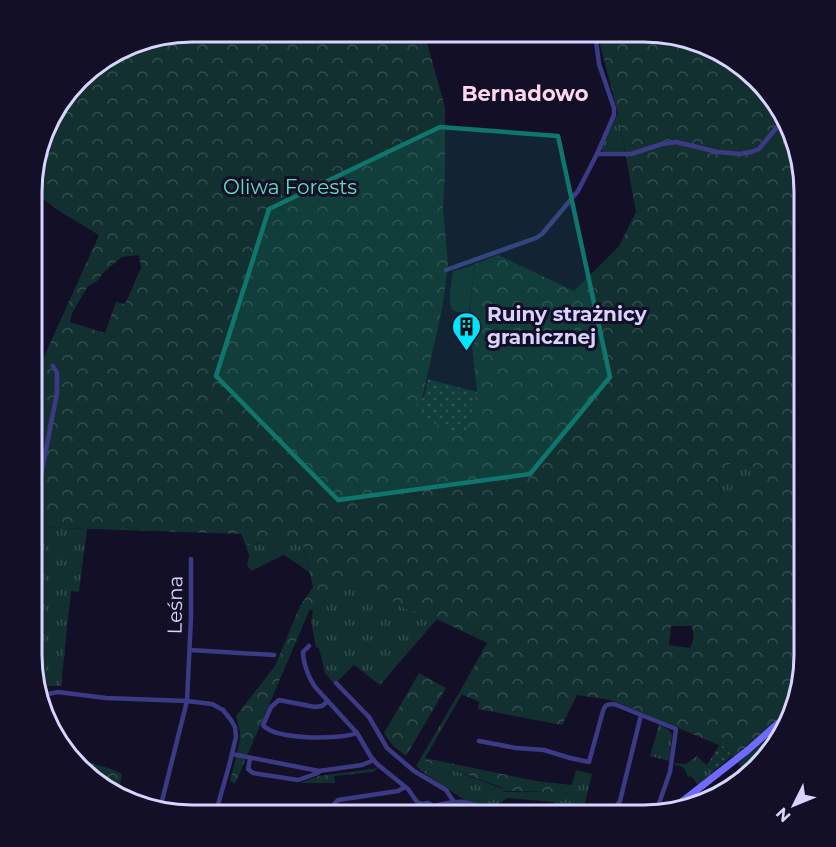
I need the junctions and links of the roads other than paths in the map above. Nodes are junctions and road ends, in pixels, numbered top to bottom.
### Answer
1 (596, 42) edge
2 (778, 127) edge
3 (597, 154) junction
4 (446, 270) dead end
5 (53, 366) dead end
6 (42, 470) edge
7 (191, 559) dead end
8 (309, 646) dead end
9 (190, 650) junction
10 (274, 655) dead end
11 (336, 684) dead end
12 (47, 694) edge
13 (187, 701) junction
14 (328, 701) junction
15 (641, 715) junction
16 (776, 725) edge
17 (357, 733) junction
18 (479, 741) dead end
19 (232, 754) junction
20 (250, 759) junction
21 (374, 760) junction
22 (319, 771) junction
23 (405, 787) junction
24 (686, 799) edge
25 (162, 802) edge
26 (454, 802) junction
27 (659, 804) edge
28 (218, 805) edge
29 (334, 805) edge
30 (431, 805) edge
31 (438, 805) edge
32 (474, 805) edge
33 (617, 805) edge

1 - 3 street
2 - 3 street
3 - 4 street
5 - 6 street
7 - 9 street, Leśna
8 - 14 street
9 - 10 street, Leśna
9 - 13 street, Leśna
11 - 26 street
12 - 13 street
13 - 19 street
13 - 25 street, Leśna
14 - 17 street
14 - 17 street
15 - 18 street
15 - 27 street
15 - 33 street
16 - 24 main road
17 - 21 street
19 - 20 street
19 - 28 street
20 - 22 street
20 - 22 street
21 - 22 street
21 - 23 street
23 - 29 street
23 - 30 street
26 - 31 street
26 - 32 street

